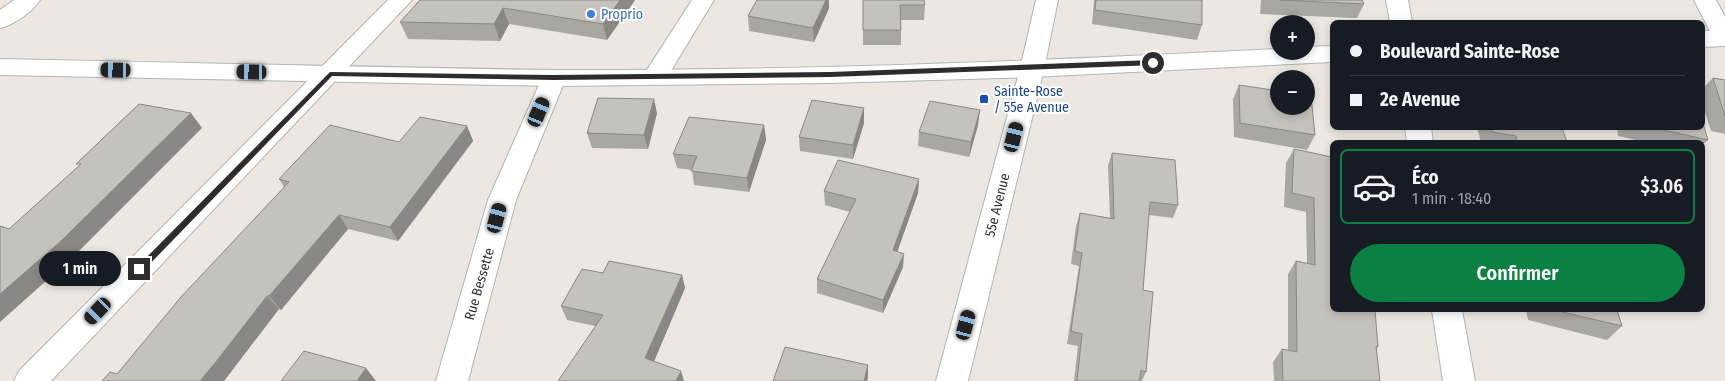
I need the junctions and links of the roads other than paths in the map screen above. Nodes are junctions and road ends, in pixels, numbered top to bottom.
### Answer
1 (29, 0) edge
2 (401, 0) edge
3 (703, 0) edge
4 (1047, 0) edge
5 (1397, 0) edge
6 (1704, 0) edge
7 (1401, 20) edge
8 (0, 21) edge
9 (1717, 38) edge
10 (1330, 54) edge
11 (0, 67) edge
12 (1032, 69) junction
13 (330, 74) junction
14 (655, 76) junction
15 (554, 78) junction
16 (1447, 312) edge
17 (30, 381) edge
18 (452, 381) edge
19 (952, 381) edge
20 (1459, 381) edge

1 - 8 street
2 - 13 street
3 - 14 street
4 - 12 street, 55e Avenue
5 - 7 street
6 - 9 street
10 - 12 street
11 - 13 street
12 - 14 street
12 - 19 street, 55e Avenue
13 - 15 street
13 - 17 street
14 - 15 street
15 - 18 street, Rue Bessette
16 - 20 street

